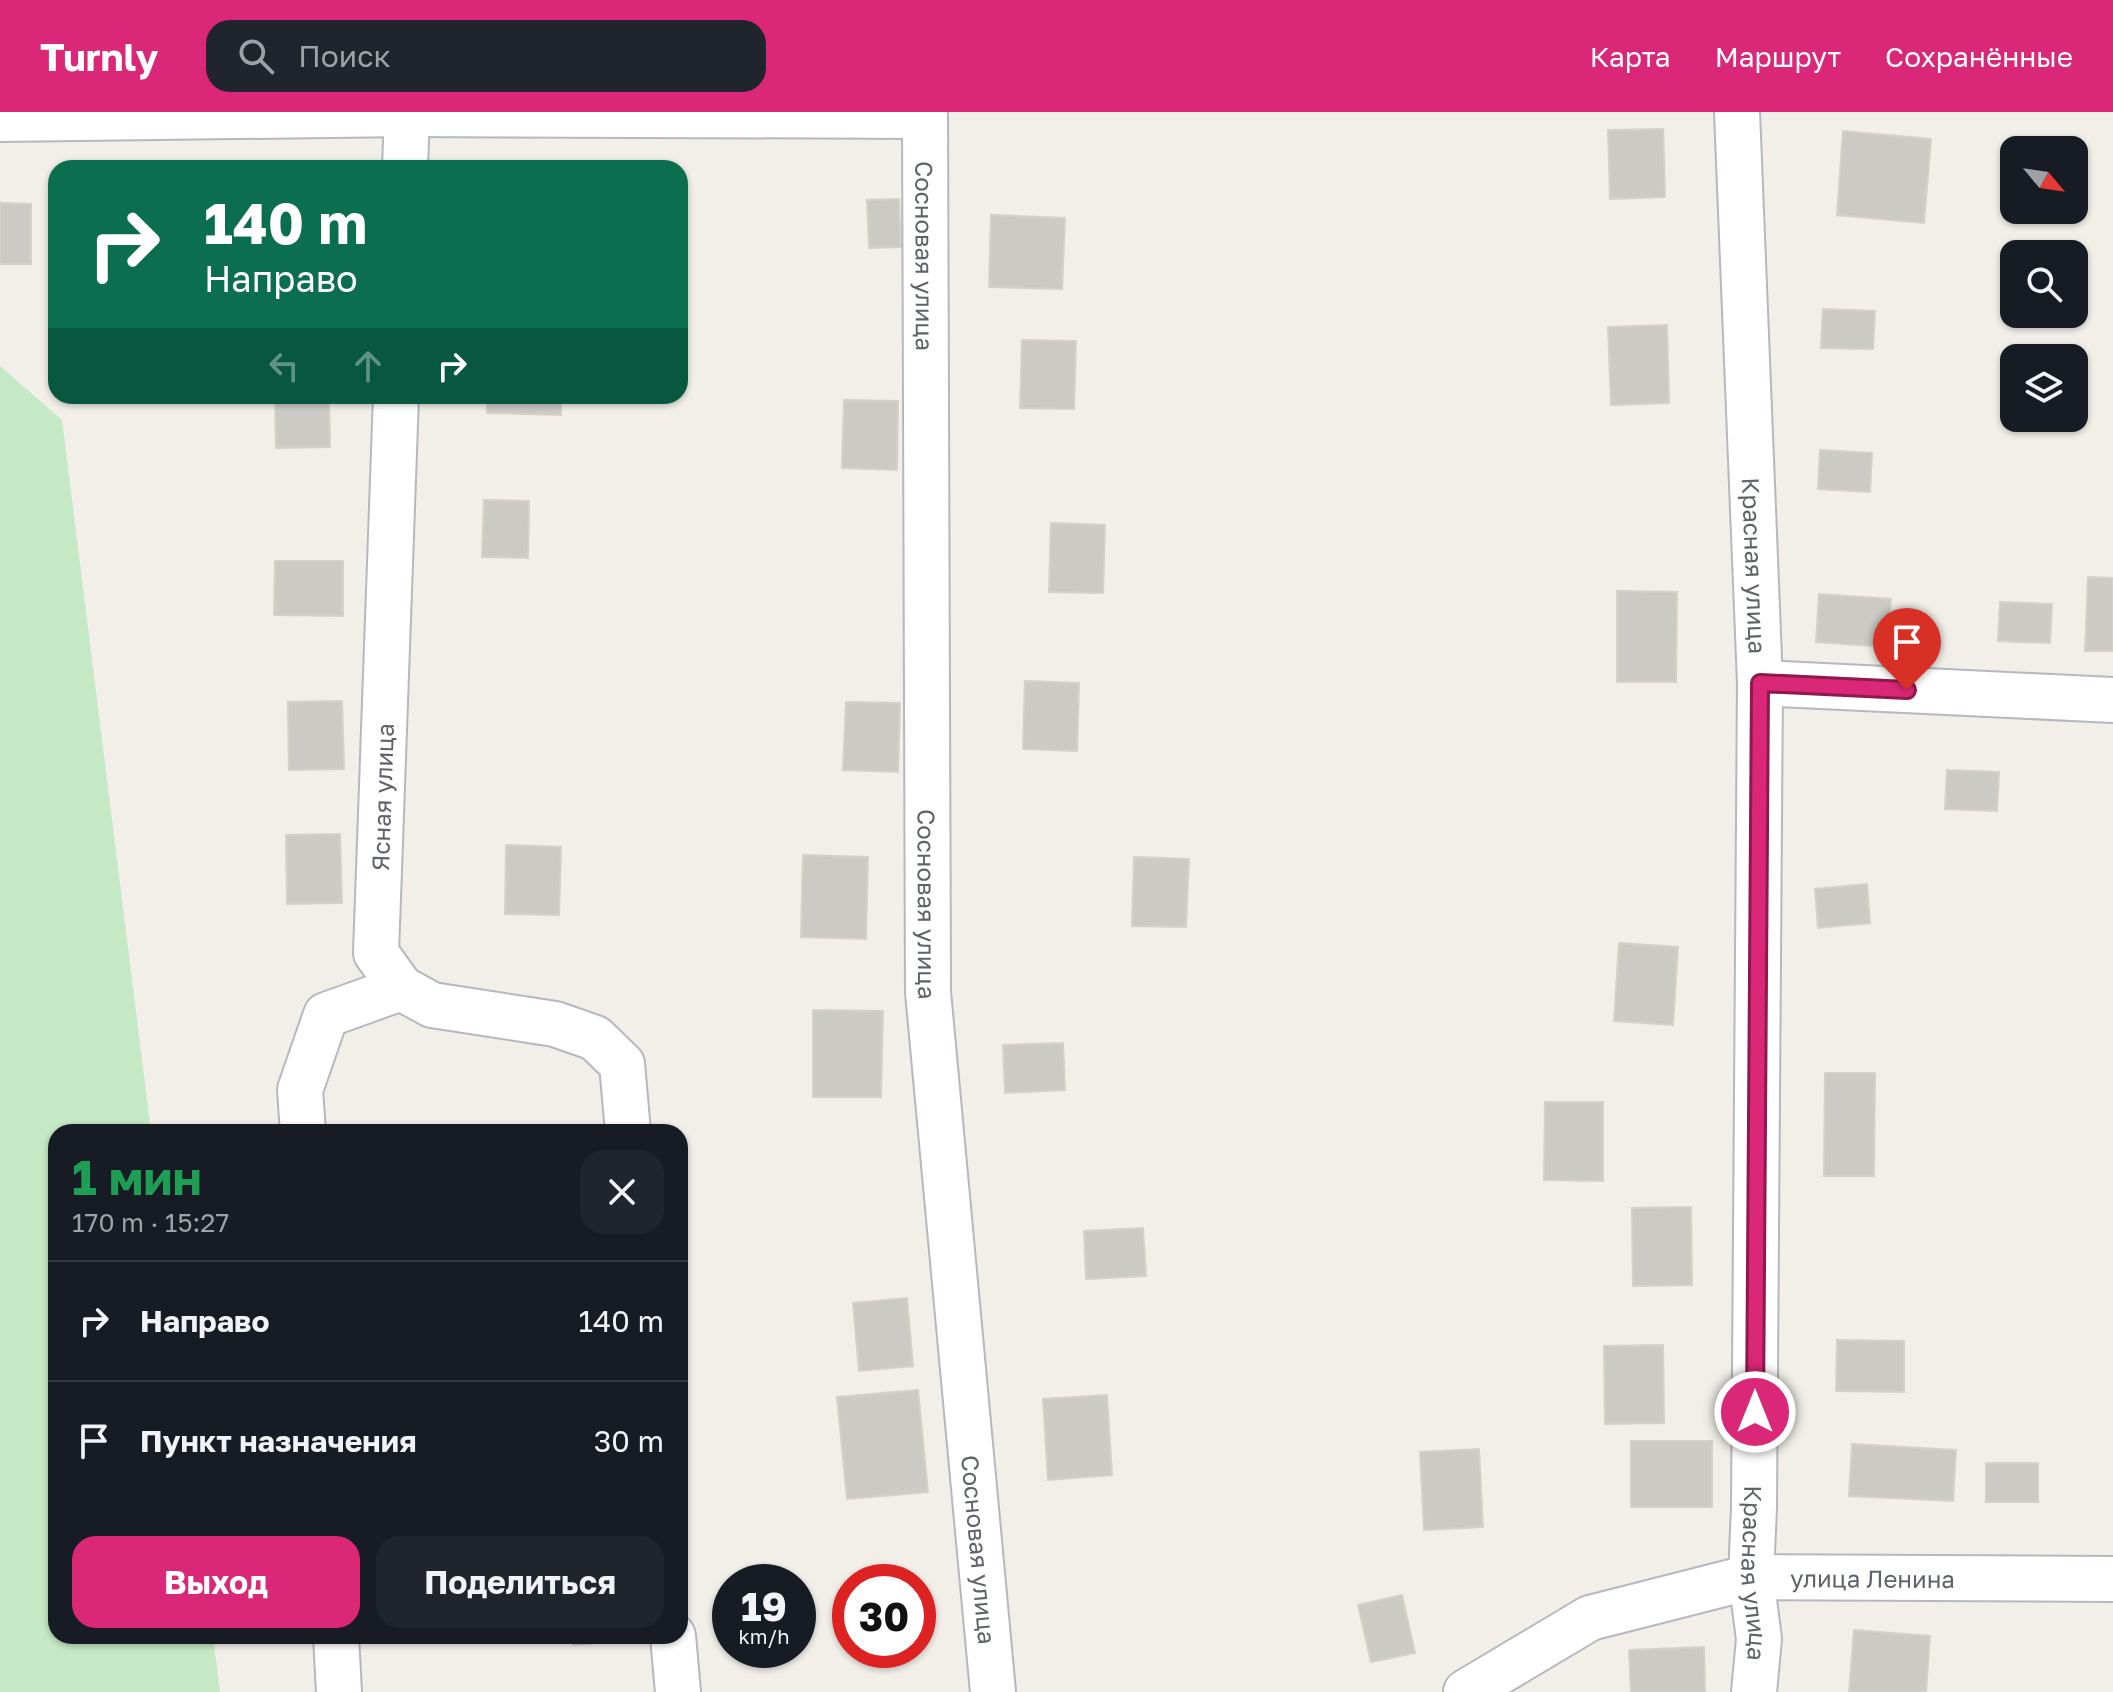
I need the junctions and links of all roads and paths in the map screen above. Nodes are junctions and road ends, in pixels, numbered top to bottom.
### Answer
1 (1737, 112) edge
2 (407, 113) edge
3 (925, 114) edge
4 (0, 119) edge
5 (405, 160) edge
6 (396, 404) edge
7 (1760, 683) junction
8 (2113, 700) edge
9 (401, 988) junction
10 (302, 1124) edge
11 (627, 1124) edge
12 (1751, 1577) junction
13 (2113, 1579) edge
14 (336, 1644) edge
15 (674, 1644) edge
16 (339, 1692) edge
17 (678, 1692) edge
18 (993, 1692) edge
19 (1466, 1692) edge
20 (1754, 1692) edge

1 - 7 street, Красная улица
2 - 3 street
2 - 4 street
2 - 5 street
3 - 18 street, Сосновая улица
6 - 9 street, Ясная улица
7 - 8 street
7 - 12 street, Красная улица
9 - 10 street
9 - 11 street, Ясная улица
12 - 13 street, улица Ленина
12 - 19 street, улица Ленина
12 - 20 street, Красная улица
14 - 16 street
15 - 17 street

